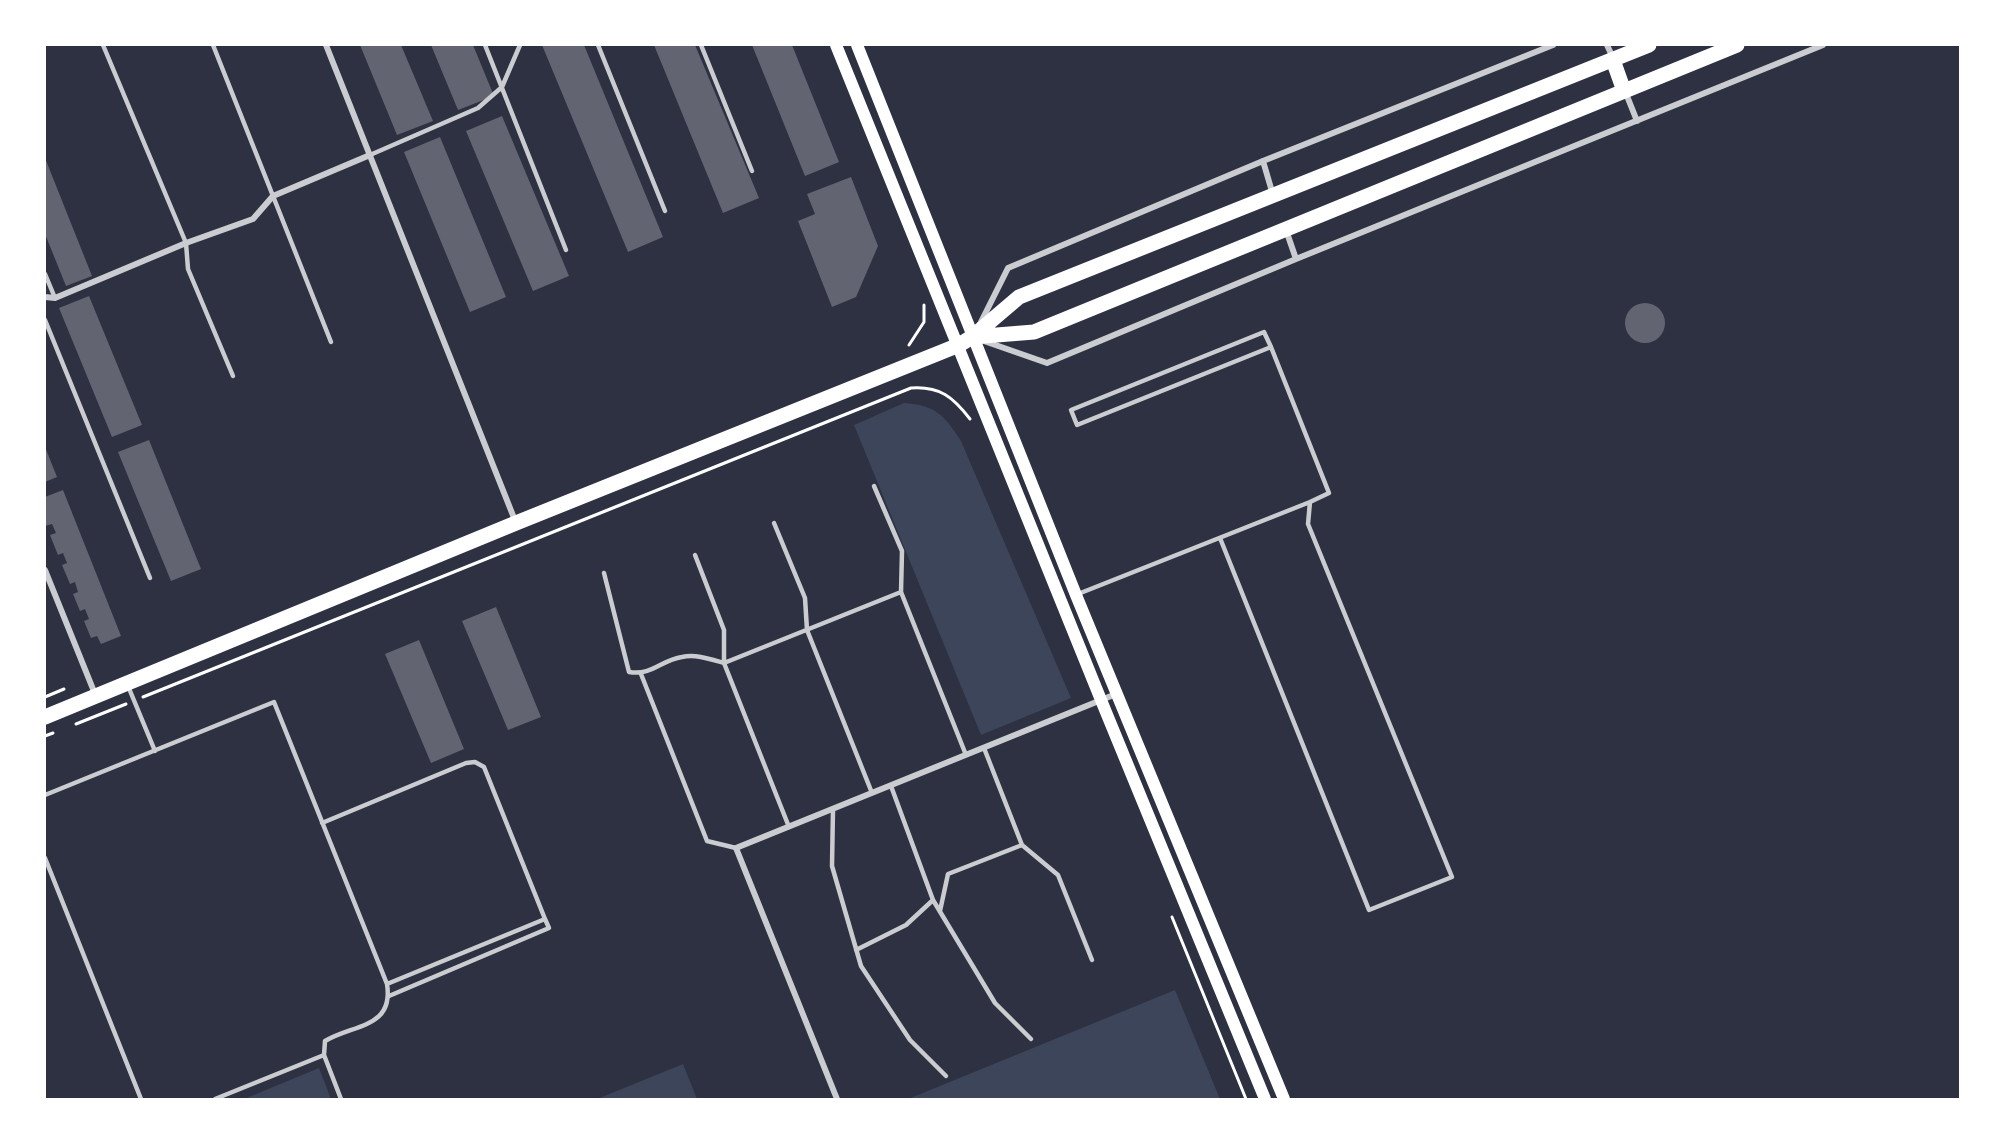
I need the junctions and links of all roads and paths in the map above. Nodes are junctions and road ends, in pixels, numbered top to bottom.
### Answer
1 (103, 45) edge
2 (213, 45) edge
3 (326, 45) edge
4 (485, 45) edge
5 (520, 45) edge
6 (598, 45) edge
7 (701, 45) edge
8 (836, 45) edge
9 (857, 45) edge
10 (1553, 45) edge
11 (1649, 45) edge
12 (1737, 45) edge
13 (1823, 45) edge
14 (1610, 52) edge
15 (502, 87) junction
16 (1624, 91) junction
17 (1637, 121) junction
18 (370, 155) junction
19 (1263, 161) junction
20 (752, 171) dead end
21 (273, 196) junction
22 (1273, 196) junction
23 (665, 211) dead end
24 (1286, 229) junction
25 (186, 243) junction
26 (566, 250) dead end
27 (1296, 260) junction
28 (45, 274) edge
29 (45, 297) edge
30 (54, 298) junction
31 (45, 320) edge
32 (972, 337) junction
33 (331, 342) dead end
34 (958, 345) junction
35 (1270, 347) junction
36 (232, 376) dead end
37 (956, 400) dead end
38 (874, 486) dead end
39 (1310, 502) junction
40 (774, 522) dead end
41 (516, 524) junction
42 (1220, 538) junction
43 (695, 555) dead end
44 (45, 570) edge
45 (604, 573) dead end
46 (150, 578) dead end
47 (901, 592) junction
48 (1076, 595) junction
49 (807, 630) junction
50 (724, 663) junction
51 (641, 674) junction
52 (127, 683) junction
53 (1116, 694) junction
54 (96, 696) junction
55 (1101, 700) junction
56 (134, 701) junction
57 (45, 717) edge
58 (67, 728) dead end
59 (56, 732) dead end
60 (45, 736) edge
61 (984, 748) junction
62 (155, 751) junction
63 (966, 755) junction
64 (891, 786) junction
65 (873, 793) junction
66 (45, 795) edge
67 (832, 809) junction
68 (322, 823) junction
69 (789, 826) junction
70 (1022, 845) junction
71 (736, 848) junction
72 (45, 858) edge
73 (933, 900) junction
74 (939, 912) junction
75 (545, 919) junction
76 (856, 950) junction
77 (1092, 960) dead end
78 (387, 984) junction
79 (389, 996) junction
80 (1031, 1039) dead end
81 (324, 1055) junction
82 (946, 1076) dead end
83 (141, 1099) edge
84 (215, 1099) edge
85 (341, 1099) edge
86 (837, 1099) edge
87 (1265, 1099) edge
88 (1284, 1099) edge

1 - 25 lane
2 - 21 lane
3 - 18 street
4 - 15 lane
5 - 15 lane
6 - 23 lane
7 - 20 lane
8 - 34 main road
9 - 32 main road
10 - 19 street
11 - 14 main road
12 - 16 main road
13 - 17 street
14 - 16 main road
14 - 22 main road
15 - 18 lane
15 - 26 lane
16 - 17 street
16 - 24 main road
17 - 27 street
18 - 21 street
18 - 41 street
19 - 22 street
19 - 32 street
21 - 25 street
21 - 33 lane
22 - 32 main road
24 - 27 street
24 - 32 main road
25 - 30 street
25 - 36 lane
27 - 32 street
28 - 30 lane
29 - 30 street
31 - 46 lane
32 - 34 main road
32 - 48 main road
34 - 41 main road
34 - 55 main road
35 - 35 lane
35 - 39 lane
37 - 56 path
38 - 47 lane
39 - 42 lane
39 - 42 lane
40 - 49 lane
41 - 52 main road
42 - 48 lane
43 - 50 lane
44 - 54 street
45 - 51 lane
47 - 49 lane
47 - 63 lane
48 - 53 main road
49 - 50 lane
49 - 65 lane
50 - 51 lane
50 - 69 lane
51 - 71 lane
52 - 54 main road
52 - 56 lane
53 - 55 street
53 - 88 main road
54 - 57 main road
55 - 61 street
55 - 87 main road
56 - 58 path
56 - 62 lane
59 - 60 path
61 - 63 street
61 - 70 lane
62 - 66 lane
62 - 68 lane
63 - 64 street
64 - 65 street
64 - 73 lane
65 - 67 street
67 - 69 street
67 - 76 lane
68 - 75 lane
68 - 78 lane
69 - 71 street
70 - 74 lane
70 - 77 lane
71 - 86 street
72 - 83 lane
73 - 74 lane
73 - 76 lane
74 - 80 lane
75 - 78 lane
75 - 79 lane
76 - 82 lane
78 - 79 lane
79 - 81 lane
81 - 84 lane
81 - 85 lane

